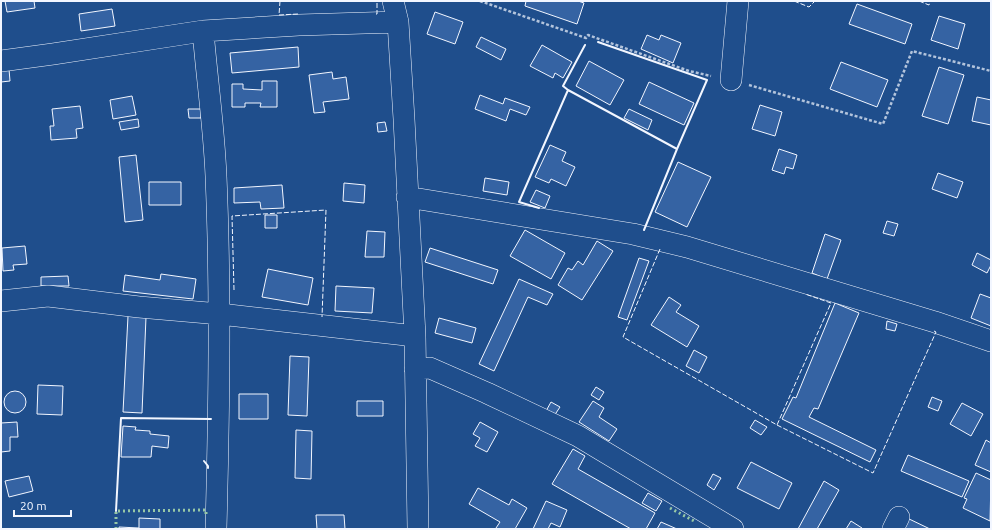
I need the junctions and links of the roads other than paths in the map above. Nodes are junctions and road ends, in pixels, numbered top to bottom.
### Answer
1 (393, 1) edge
2 (738, 1) edge
3 (398, 22) junction
4 (203, 31) junction
5 (1, 61) edge
6 (731, 80) road end
7 (407, 197) junction
8 (1, 301) edge
9 (220, 314) junction
10 (415, 336) junction
11 (991, 341) edge
12 (415, 368) junction
13 (216, 529) edge
14 (418, 529) edge
15 (733, 529) edge

1 - 3 street
2 - 6 street
3 - 4 street
3 - 7 street
4 - 5 street
4 - 9 street
7 - 10 street
7 - 11 street
8 - 9 street
9 - 10 street
9 - 13 street
10 - 12 street
12 - 14 street
12 - 15 street

